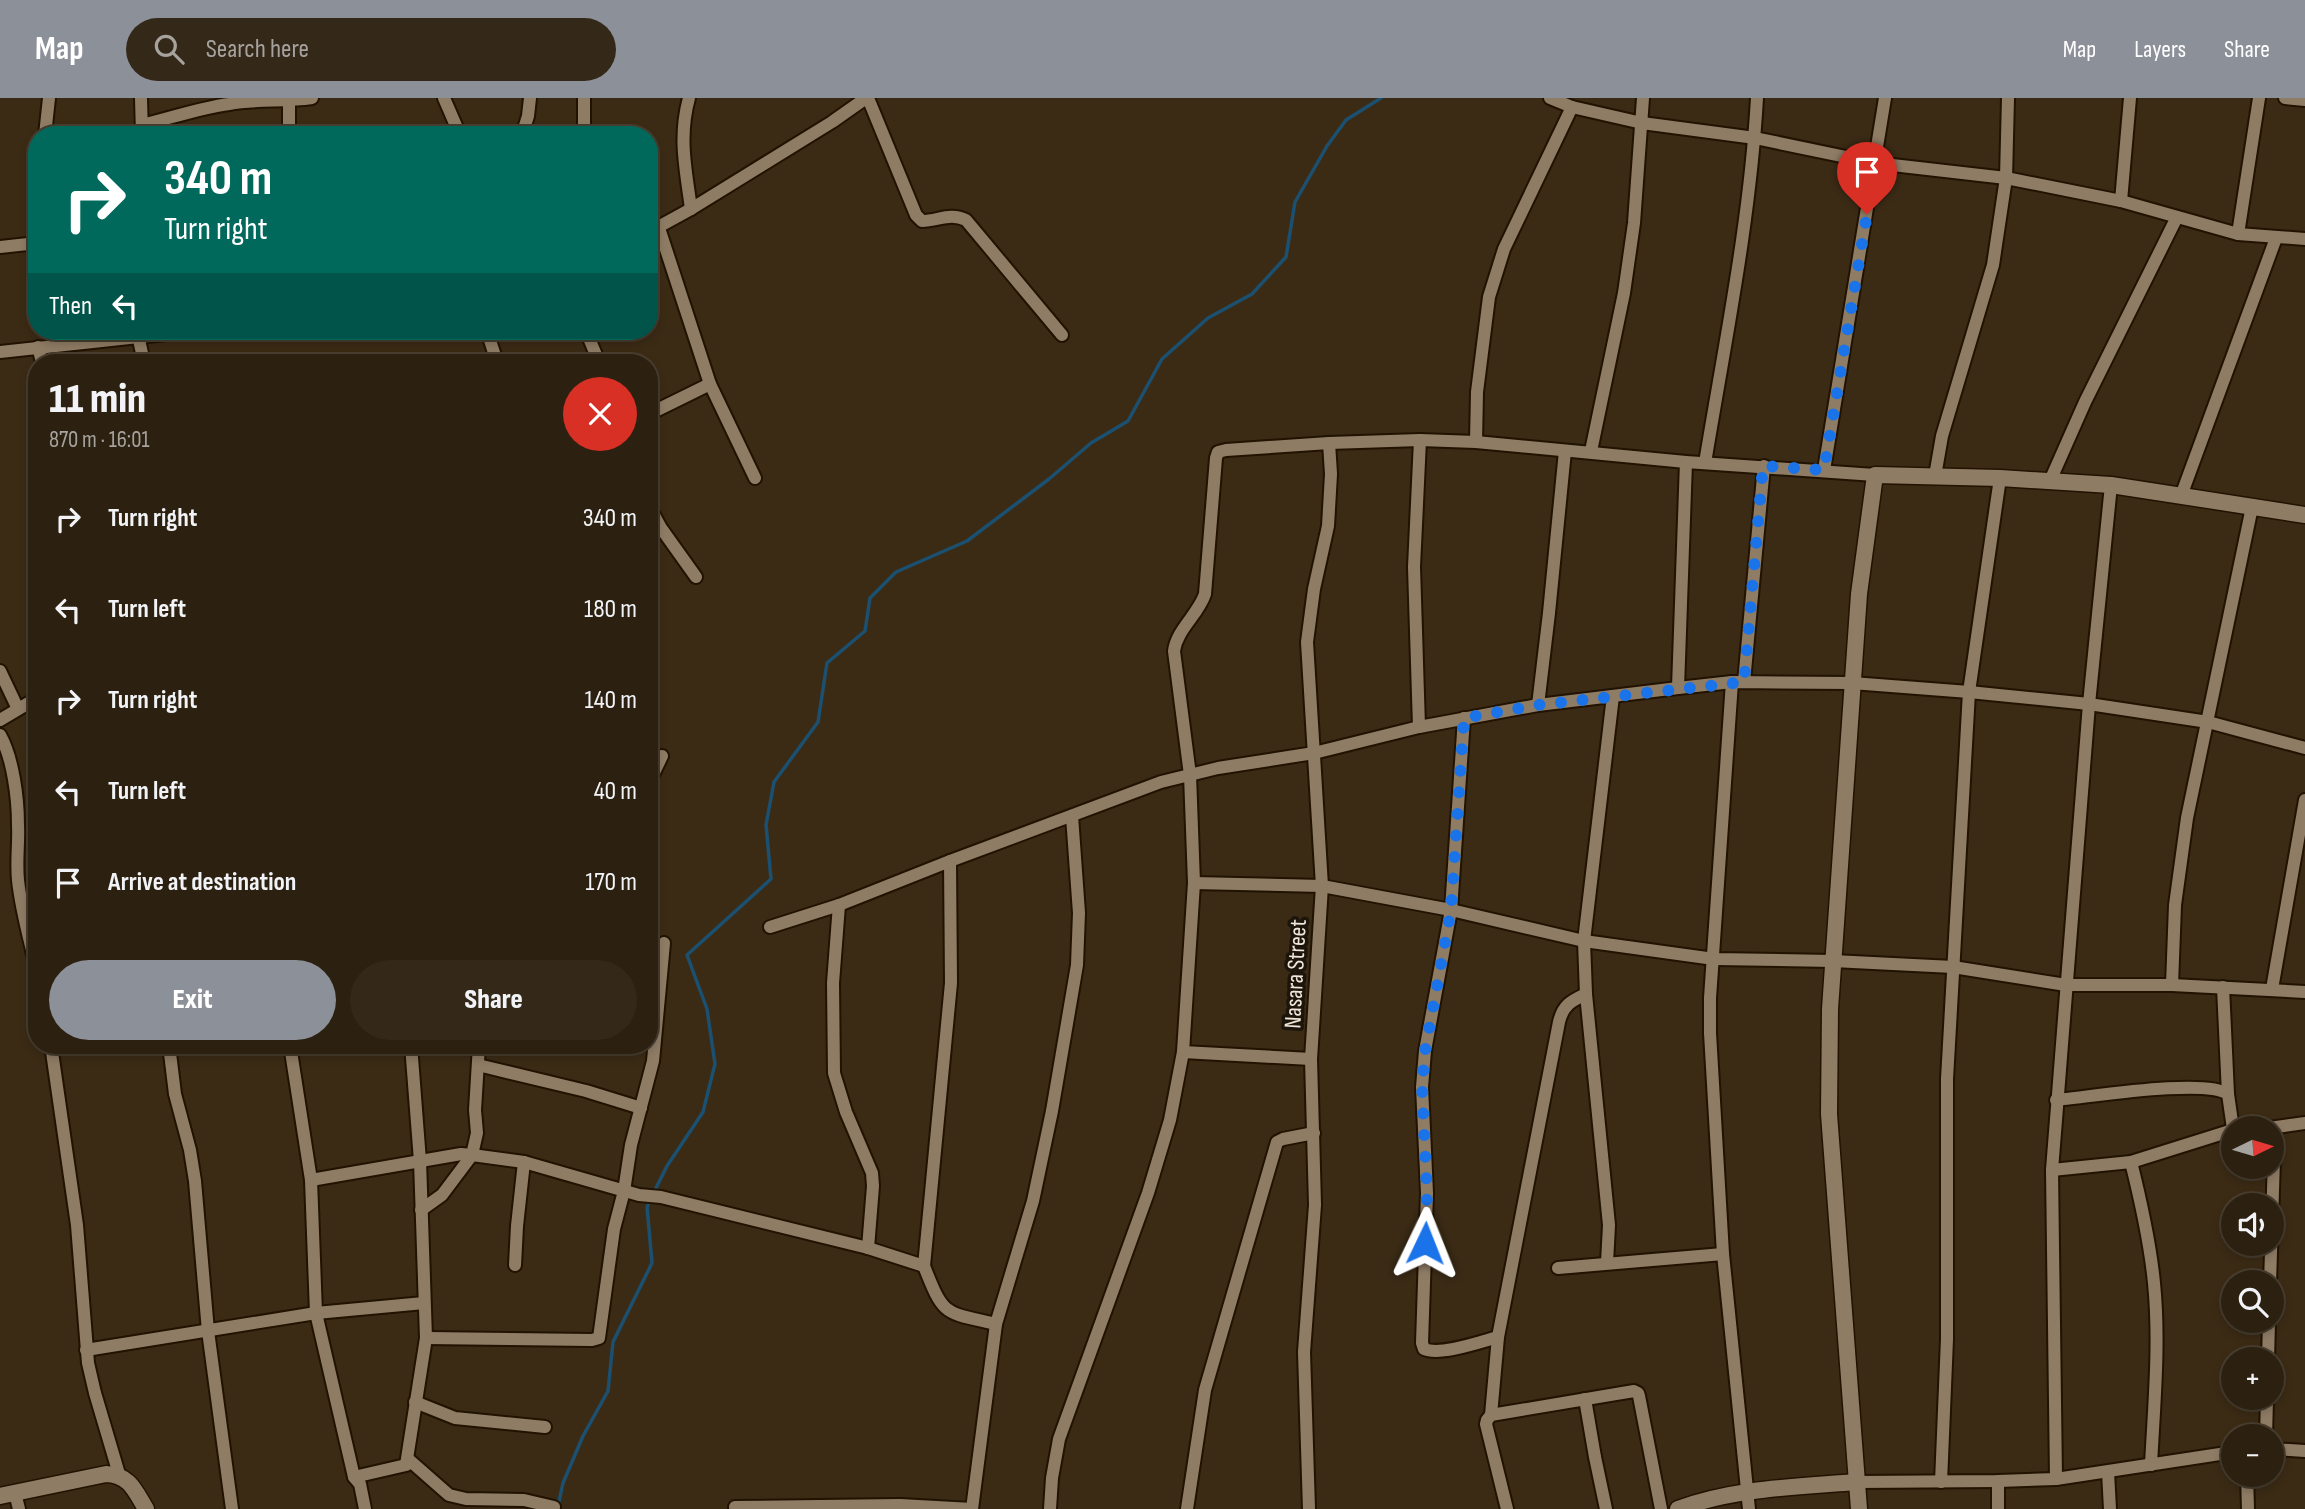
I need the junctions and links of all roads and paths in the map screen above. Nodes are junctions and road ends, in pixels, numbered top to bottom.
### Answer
1 (49, 98) edge
2 (141, 98) edge
3 (312, 98) edge
4 (444, 98) edge
5 (530, 98) edge
6 (584, 98) edge
7 (689, 98) edge
8 (867, 98) edge
9 (1550, 98) edge
10 (1643, 98) edge
11 (1757, 98) edge
12 (1885, 98) edge
13 (2008, 98) edge
14 (2130, 98) edge
15 (2259, 98) edge
16 (2286, 98) edge
17 (289, 99) edge
18 (2305, 100) edge
19 (1572, 107) junction
20 (1642, 123) junction
21 (46, 126) edge
22 (142, 126) edge
23 (155, 126) edge
24 (289, 126) edge
25 (456, 126) edge
26 (525, 126) edge
27 (584, 126) edge
28 (1755, 138) junction
29 (1875, 163) junction
30 (2006, 178) junction
31 (2121, 201) junction
32 (691, 209) junction
33 (2177, 217) junction
34 (658, 228) edge
35 (2238, 234) junction
36 (2276, 238) junction
37 (2305, 239) edge
38 (658, 241) edge
39 (28, 244) edge
40 (0, 247) edge
41 (1062, 335) dead end
42 (56, 340) edge
43 (94, 340) edge
44 (57, 345) junction
45 (38, 347) junction
46 (0, 352) edge
47 (40, 354) edge
48 (710, 383) junction
49 (658, 409) edge
50 (1420, 440) junction
51 (1476, 442) junction
52 (1329, 443) junction
53 (1564, 451) junction
54 (1591, 452) junction
55 (1686, 462) junction
56 (1705, 463) junction
57 (1763, 466) junction
58 (1824, 470) junction
59 (1875, 475) junction
60 (1935, 476) junction
61 (755, 478) dead end
62 (2000, 478) junction
63 (2050, 481) junction
64 (2111, 485) junction
65 (2181, 496) junction
66 (2252, 507) junction
67 (2304, 512) edge
68 (658, 522) edge
69 (696, 577) dead end
70 (0, 671) edge
71 (1738, 682) junction
72 (1852, 683) junction
73 (1678, 688) junction
74 (1969, 692) junction
75 (1613, 696) junction
76 (28, 703) edge
77 (2090, 704) junction
78 (1538, 705) junction
79 (18, 709) junction
80 (1464, 718) junction
81 (0, 720) edge
82 (2208, 722) junction
83 (1419, 727) junction
84 (0, 735) edge
85 (2305, 748) edge
86 (1314, 753) junction
87 (662, 756) dead end
88 (658, 764) edge
89 (1190, 775) junction
90 (2305, 800) edge
91 (1072, 816) junction
92 (950, 860) junction
93 (1194, 883) junction
94 (1322, 886) junction
95 (839, 905) junction
96 (1451, 910) junction
97 (770, 927) dead end
98 (28, 933) edge
99 (1584, 941) junction
100 (664, 943) dead end
101 (1714, 959) junction
102 (1833, 961) junction
103 (1953, 967) junction
104 (2066, 985) junction
105 (2172, 985) junction
106 (2223, 987) junction
107 (2272, 989) junction
108 (2305, 992) edge
109 (1586, 994) junction
110 (658, 1007) edge
111 (1182, 1052) junction
112 (52, 1054) edge
113 (170, 1054) edge
114 (291, 1054) edge
115 (412, 1054) edge
116 (479, 1054) edge
117 (654, 1054) edge
118 (1311, 1059) junction
119 (478, 1065) junction
120 (2228, 1094) junction
121 (2056, 1100) junction
122 (641, 1108) junction
123 (2231, 1116) edge
124 (2305, 1123) edge
125 (2284, 1126) edge
126 (1314, 1133) junction
127 (2221, 1134) edge
128 (472, 1155) junction
129 (420, 1161) junction
130 (524, 1162) junction
131 (2131, 1162) junction
132 (2052, 1170) junction
133 (312, 1180) junction
134 (2269, 1180) edge
135 (624, 1191) junction
136 (421, 1210) junction
137 (867, 1248) junction
138 (1723, 1254) junction
139 (1607, 1263) junction
140 (515, 1265) dead end
141 (924, 1266) junction
142 (1558, 1268) dead end
143 (2270, 1270) edge
144 (425, 1303) junction
145 (316, 1313) junction
146 (996, 1324) junction
147 (208, 1331) junction
148 (1497, 1337) junction
149 (426, 1338) junction
150 (86, 1350) junction
151 (1585, 1399) junction
152 (415, 1402) junction
153 (1490, 1415) junction
154 (545, 1427) dead end
155 (2284, 1450) edge
156 (2305, 1451) edge
157 (2221, 1454) edge
158 (408, 1459) junction
159 (2151, 1465) junction
160 (2108, 1472) junction
161 (119, 1474) junction
162 (355, 1477) junction
163 (2056, 1479) junction
164 (1998, 1481) junction
165 (1856, 1482) junction
166 (1941, 1482) junction
167 (2247, 1487) edge
168 (1746, 1491) junction
169 (11, 1500) edge
170 (554, 1507) dead end
171 (736, 1507) dead end
172 (146, 1509) edge
173 (232, 1509) edge
174 (365, 1509) edge
175 (972, 1509) edge
176 (1050, 1509) edge
177 (1187, 1509) edge
178 (1309, 1509) edge
179 (1507, 1509) edge
180 (1606, 1509) edge
181 (1661, 1509) edge
182 (1678, 1509) edge
183 (1749, 1509) edge
184 (1859, 1509) edge
185 (1998, 1509) edge
186 (2110, 1509) edge
187 (2248, 1509) edge

1 - 21 street
2 - 22 street
3 - 17 street
4 - 25 street
5 - 26 street
6 - 27 street
7 - 32 street
8 - 32 street
8 - 41 street
9 - 19 street
10 - 20 street
11 - 28 street
12 - 29 street
13 - 30 street
14 - 31 street
15 - 35 street
16 - 18 street
17 - 23 street
17 - 24 street
19 - 20 street
19 - 51 street
20 - 28 street
20 - 54 street
28 - 29 street
28 - 56 street
29 - 30 street
29 - 58 street
30 - 31 street
30 - 60 street
31 - 33 street
32 - 34 street
33 - 35 street
33 - 63 street
35 - 36 street
36 - 37 street
36 - 65 street
38 - 48 street
39 - 40 street
42 - 44 street
43 - 44 street
44 - 45 street
45 - 46 street
45 - 47 street
48 - 49 street
48 - 61 street
50 - 51 street
50 - 52 street
50 - 83 street
51 - 53 street
52 - 86 street, Nasara Street
52 - 89 street
53 - 54 street
53 - 78 street
54 - 55 street
55 - 56 street
55 - 73 street
56 - 57 street
57 - 58 street
57 - 71 street
58 - 59 street
59 - 60 street
59 - 72 street
60 - 62 street
62 - 63 street
62 - 74 street
63 - 64 street
64 - 65 street
64 - 77 street
65 - 66 street
66 - 67 street
66 - 82 street
68 - 69 street
70 - 79 street
71 - 72 street
71 - 73 street
71 - 101 street
72 - 74 street
72 - 102 street
73 - 75 street
74 - 77 street
74 - 103 street
75 - 78 street
75 - 99 street
76 - 79 street
77 - 82 street
77 - 104 street
78 - 80 street
79 - 81 street
80 - 83 street
80 - 96 street
82 - 85 street
82 - 105 street
83 - 86 street
84 - 98 street
86 - 89 street
86 - 94 street, Nasara Street
87 - 88 street
89 - 91 street
89 - 93 street
90 - 107 street
91 - 92 street
91 - 146 street
92 - 95 street
92 - 141 street
93 - 94 street
93 - 111 street
94 - 96 street
94 - 118 street, Nasara Street
95 - 97 street
95 - 137 street
96 - 99 street
96 - 148 street
99 - 101 street
99 - 109 street
100 - 110 street
101 - 102 street
101 - 138 street
102 - 103 street
102 - 165 street
103 - 104 street
103 - 166 street
104 - 105 street
104 - 121 street
105 - 106 street
106 - 107 street
106 - 120 street
107 - 108 street
109 - 139 street
109 - 148 street
111 - 118 street
111 - 176 street
112 - 150 street
113 - 147 street
114 - 133 street
115 - 129 street
116 - 119 street
117 - 122 street
118 - 126 street, Nasara Street
119 - 122 street
119 - 128 street
120 - 121 street
120 - 123 street
121 - 132 street
122 - 135 street
124 - 125 street
126 - 177 street
126 - 178 street, Nasara Street
127 - 131 street
128 - 129 street
128 - 130 street
128 - 136 street
129 - 133 street
129 - 136 street
130 - 135 street
130 - 140 street
131 - 132 street
131 - 159 street
132 - 163 street
133 - 145 street
134 - 143 street
135 - 137 street
135 - 149 street
136 - 144 street
137 - 141 street
138 - 139 street
138 - 168 street
139 - 142 street
141 - 146 street
144 - 145 street
144 - 149 street
145 - 147 street
145 - 162 street
146 - 175 street
147 - 150 street
147 - 173 street
148 - 153 street
149 - 152 street
150 - 161 street
151 - 153 street
151 - 180 street
151 - 181 street
152 - 154 street
152 - 158 street
153 - 179 street
155 - 156 street
157 - 159 street
158 - 162 street
158 - 170 street
159 - 160 street
160 - 163 street
160 - 186 street
161 - 169 street
161 - 172 street
162 - 174 street
163 - 164 street
164 - 166 street
164 - 185 street
165 - 166 street
165 - 168 street
165 - 184 street
167 - 187 street
168 - 182 street
168 - 183 street
171 - 175 street

